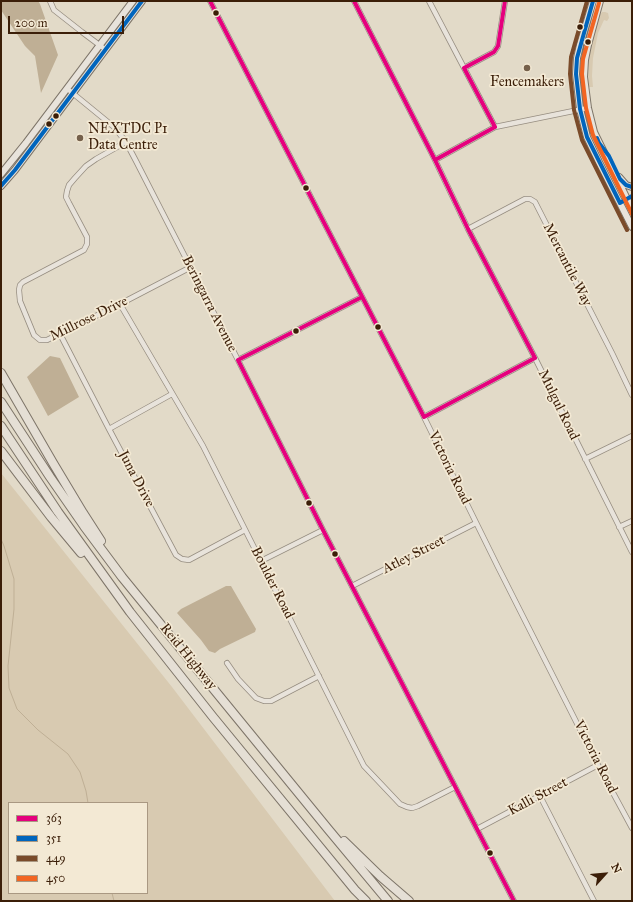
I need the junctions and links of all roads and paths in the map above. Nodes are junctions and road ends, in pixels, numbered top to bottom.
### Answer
1 (50, 1) edge
2 (132, 1) edge
3 (142, 1) edge
4 (210, 1) edge
5 (354, 1) edge
6 (429, 1) edge
7 (505, 1) edge
8 (592, 2) edge
9 (600, 4) edge
10 (99, 45) junction
11 (106, 49) junction
12 (464, 68) junction
13 (67, 88) junction
14 (73, 93) junction
15 (588, 108) junction
16 (580, 109) junction
17 (495, 127) junction
18 (126, 142) junction
19 (599, 143) junction
20 (435, 160) junction
21 (1, 174) edge
22 (1, 186) edge
23 (632, 188) edge
24 (624, 192) junction
25 (617, 196) junction
26 (630, 198) edge
27 (620, 203) junction
28 (632, 209) edge
29 (632, 226) edge
30 (468, 229) junction
31 (191, 267) junction
32 (362, 297) junction
33 (120, 304) junction
34 (60, 334) junction
35 (535, 358) junction
36 (238, 360) junction
37 (1, 373) edge
38 (172, 394) junction
39 (632, 396) edge
40 (1, 402) edge
41 (424, 417) junction
42 (1, 426) edge
43 (108, 429) junction
44 (632, 436) edge
45 (1, 450) edge
46 (585, 459) junction
47 (632, 521) edge
48 (476, 523) junction
49 (619, 527) junction
50 (245, 530) junction
51 (323, 530) junction
52 (632, 552) edge
53 (261, 561) junction
54 (352, 586) junction
55 (139, 598) junction
56 (130, 612) junction
57 (227, 663) dead end
58 (319, 676) junction
59 (245, 727) junction
60 (598, 765) junction
61 (455, 787) junction
62 (540, 796) junction
63 (632, 828) edge
64 (477, 829) junction
65 (313, 839) junction
66 (360, 901) edge
67 (366, 901) edge
68 (388, 901) edge
69 (409, 901) edge
70 (514, 901) edge
71 (594, 901) edge

1 - 10 street
2 - 10 main road
3 - 11 main road
4 - 32 street, Victoria Road
5 - 20 street, Mulgul Road
6 - 12 street
7 - 12 street
8 - 9 main road
8 - 16 main road
9 - 15 main road
10 - 11 street
10 - 13 main road
11 - 14 main road
12 - 17 street
13 - 14 street, Beringarra Avenue
13 - 21 main road
14 - 18 street, Beringarra Avenue
14 - 22 main road
15 - 16 street
15 - 19 main road
16 - 17 street
16 - 25 main road
17 - 20 street
18 - 31 street, Beringarra Avenue
18 - 34 street, Millrose Drive
19 - 23 main road
19 - 24 main road
20 - 30 street, Mulgul Road
23 - 24 main road
24 - 25 main road
24 - 26 main road
25 - 27 main road
26 - 27 main road
26 - 28 main road
27 - 29 main road
30 - 35 street, Mulgul Road
30 - 39 street, Mercantile Way
31 - 33 street, Millrose Drive
31 - 36 street, Beringarra Avenue
32 - 36 street
32 - 41 street, Victoria Road
33 - 34 street, Millrose Drive
33 - 38 street, Boulder Road
34 - 43 street, Juna Drive
35 - 41 street
35 - 46 street, Mulgul Road
36 - 51 street, Beringarra Avenue
37 - 55 highway
38 - 43 street
38 - 50 street, Boulder Road
40 - 55 highway, Reid Highway
41 - 48 street, Victoria Road
42 - 56 highway, Reid Highway
43 - 50 street, Juna Drive
44 - 46 street
45 - 56 highway
46 - 49 street, Mulgul Road
47 - 49 street
48 - 54 street, Atley Street
48 - 60 street, Victoria Road
49 - 52 street, Mulgul Road
50 - 53 street, Boulder Road
51 - 53 street
51 - 54 street, Beringarra Avenue
53 - 58 street, Boulder Road
54 - 61 street, Beringarra Avenue
55 - 59 highway, Reid Highway
56 - 65 highway, Reid Highway
57 - 58 street
58 - 61 street, Boulder Road
59 - 68 highway, Reid Highway
59 - 69 highway
60 - 62 street, Kalli Street
60 - 63 street, Victoria Road
61 - 64 street, Beringarra Avenue
62 - 64 street, Kalli Street
62 - 71 street
64 - 70 street, Beringarra Avenue
65 - 66 highway
65 - 67 highway, Reid Highway

